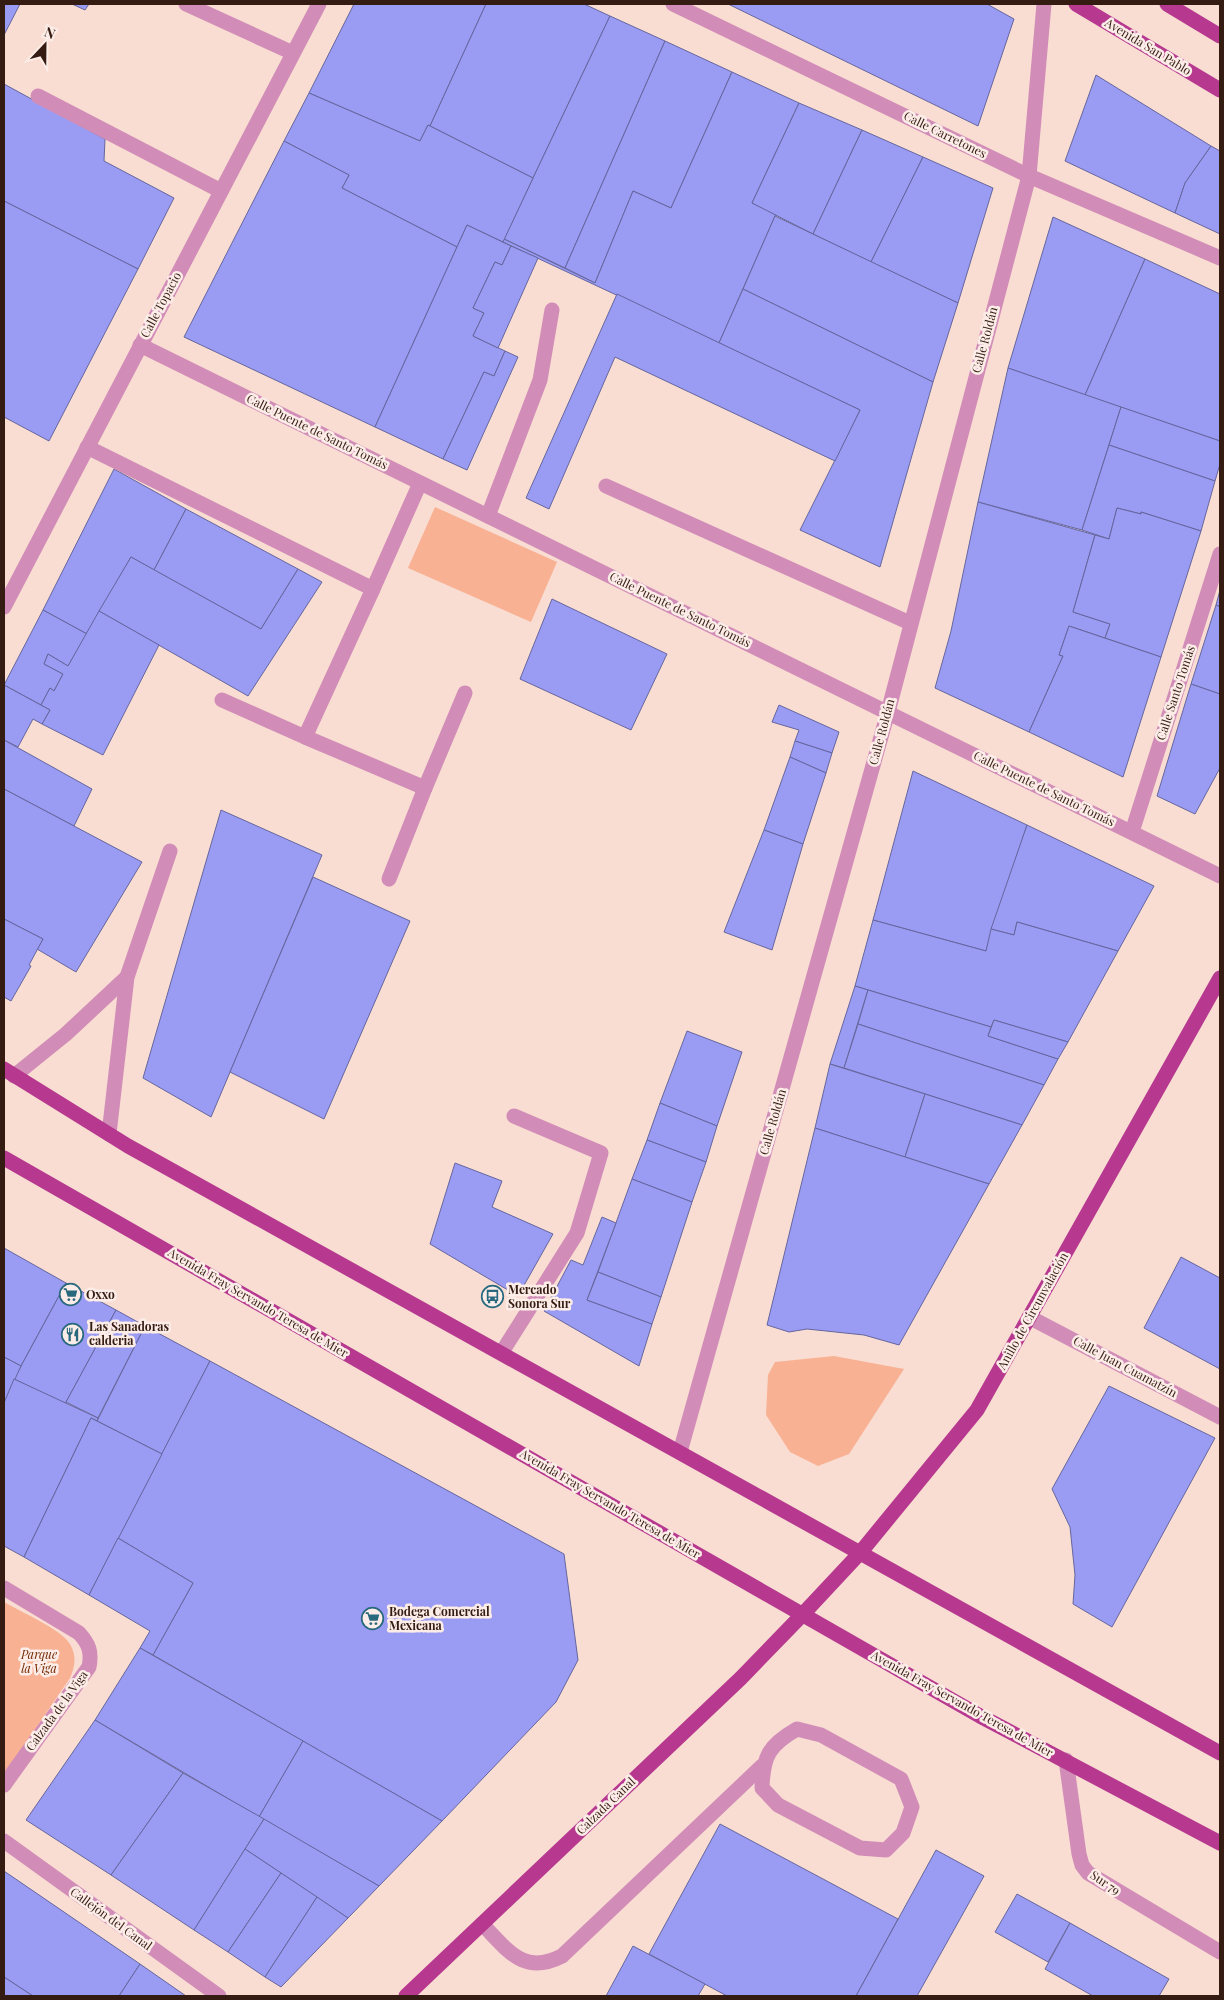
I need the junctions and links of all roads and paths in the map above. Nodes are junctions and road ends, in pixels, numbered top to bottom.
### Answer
1 (186, 4) edge
2 (319, 4) edge
3 (673, 4) edge
4 (1044, 4) edge
5 (1076, 4) edge
6 (1167, 4) edge
7 (1220, 36) edge
8 (293, 53) junction
9 (1220, 90) edge
10 (38, 96) dead end
11 (1029, 176) junction
12 (220, 191) junction
13 (1220, 258) edge
14 (552, 310) dead end
15 (140, 345) junction
16 (87, 447) junction
17 (420, 483) junction
18 (606, 486) dead end
19 (488, 516) junction
20 (1220, 554) edge
21 (373, 589) junction
22 (4, 606) edge
23 (910, 623) junction
24 (465, 693) dead end
25 (222, 700) dead end
26 (888, 712) junction
27 (305, 737) junction
28 (424, 788) junction
29 (1132, 832) junction
30 (170, 851) dead end
31 (1220, 876) edge
32 (389, 879) dead end
33 (127, 977) junction
34 (1220, 978) edge
35 (9, 1072) edge
36 (514, 1116) dead end
37 (109, 1134) junction
38 (4, 1158) edge
39 (1029, 1317) junction
40 (502, 1352) junction
41 (1220, 1417) edge
42 (680, 1452) junction
43 (860, 1553) junction
44 (4, 1588) edge
45 (803, 1614) junction
46 (1220, 1753) edge
47 (1066, 1760) junction
48 (762, 1766) junction
49 (4, 1785) edge
50 (4, 1841) edge
51 (1220, 1843) edge
52 (482, 1924) junction
53 (1220, 1952) edge
54 (219, 1996) edge
55 (406, 1996) edge

1 - 8 street
2 - 8 street, Calle Topacio
3 - 11 street, Calle Carretones
4 - 11 street, Calle Roldán
5 - 9 main road, Avenida San Pablo
6 - 7 main road
8 - 12 street, Calle Topacio
10 - 12 street
11 - 13 street, Calle Carretones
11 - 23 street, Calle Roldán
12 - 15 street, Calle Topacio
14 - 19 street
15 - 16 street, Calle Topacio
15 - 17 street, Calle Puente de Santo Tomás
16 - 21 street
16 - 22 street, Calle Topacio
17 - 19 street, Calle Puente de Santo Tomás
17 - 21 street
18 - 23 street
19 - 26 street, Calle Puente de Santo Tomás
20 - 29 street, Calle Santo Tomás
21 - 27 street
23 - 26 street, Calle Roldán
24 - 28 street
25 - 27 street
26 - 29 street, Calle Puente de Santo Tomás
26 - 42 street, Calle Roldán
27 - 28 street
28 - 32 street
29 - 31 street, Calle Puente de Santo Tomás
30 - 33 street
33 - 35 street
33 - 37 street
34 - 39 main road, Anillo de Circunvalación
35 - 37 main road
36 - 40 street
37 - 40 main road
38 - 45 main road, Avenida Fray Servando Teresa de Mier
39 - 41 street, Calle Juan Cuamatzín
39 - 43 main road, Anillo de Circunvalación
40 - 42 main road
42 - 43 main road
43 - 45 main road, Anillo de Circunvalación
43 - 46 main road
44 - 49 street, Calzada de la Viga
45 - 47 main road, Avenida Fray Servando Teresa de Mier
45 - 52 main road, Calzada Canal
47 - 51 main road, Avenida Fray Servando Teresa de Mier
47 - 53 street, Sur 79
48 - 48 street
48 - 52 street
50 - 54 street, Callejón del Canal
52 - 55 main road, Calzada Canal

